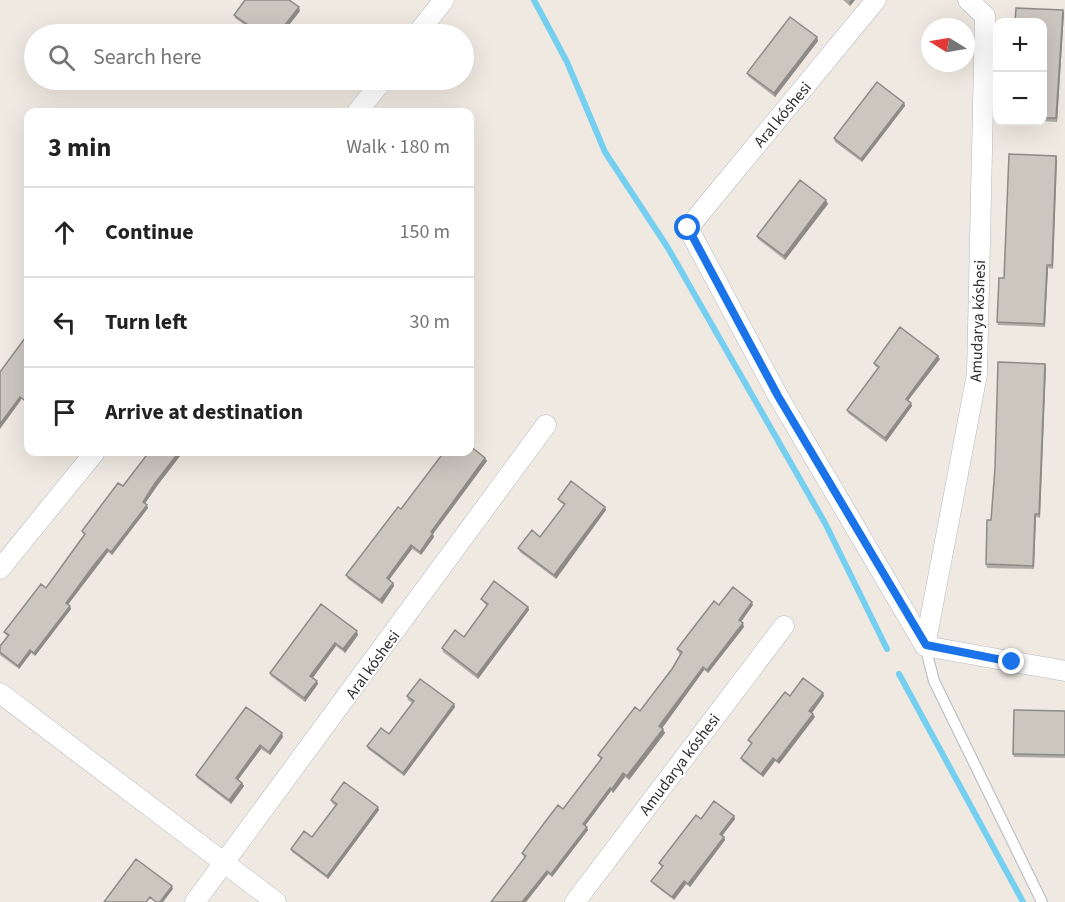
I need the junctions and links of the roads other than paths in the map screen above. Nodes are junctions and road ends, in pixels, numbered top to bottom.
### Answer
1 (444, 0) edge
2 (876, 0) edge
3 (968, 0) edge
4 (425, 24) edge
5 (375, 90) edge
6 (360, 108) edge
7 (546, 425) dead end
8 (92, 456) edge
9 (0, 570) edge
10 (784, 627) dead end
11 (926, 645) junction
12 (1065, 671) edge
13 (0, 693) edge
14 (225, 864) junction
15 (584, 899) edge
16 (195, 902) edge
17 (276, 902) edge
18 (1042, 902) edge

1 - 4 street
2 - 11 street, Aral kóshesi
3 - 11 street, Amudarya kóshesi
5 - 6 street
7 - 14 street, Aral kóshesi
8 - 9 street
10 - 15 street, Amudarya kóshesi
11 - 12 street
11 - 18 lane
13 - 14 street
14 - 16 street, Aral kóshesi
14 - 17 street

